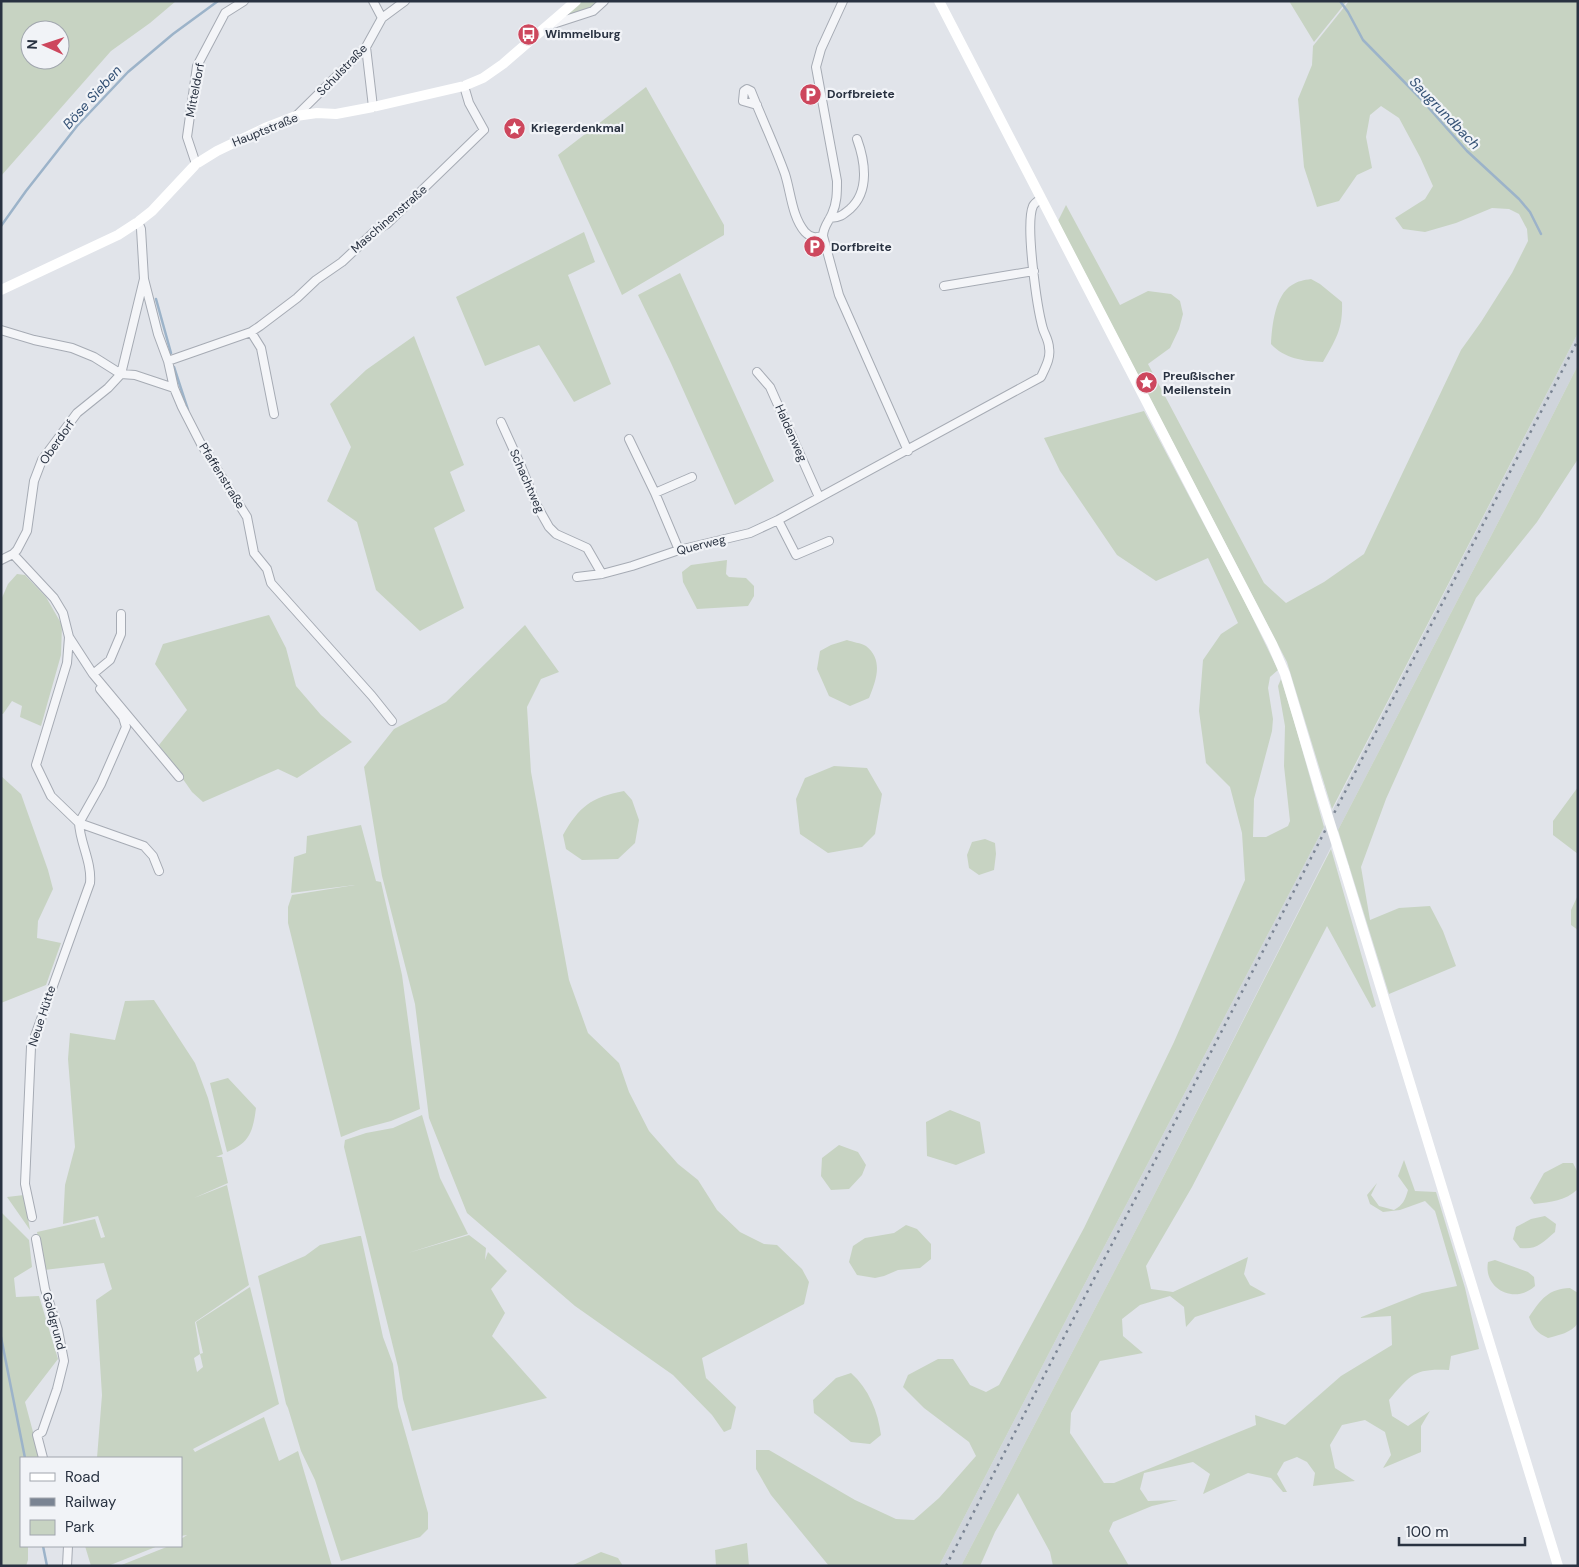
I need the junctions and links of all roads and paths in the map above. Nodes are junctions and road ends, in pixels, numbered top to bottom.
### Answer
1 (244, 1) edge
2 (373, 1) edge
3 (405, 1) edge
4 (576, 1) edge
5 (604, 1) edge
6 (843, 1) edge
7 (939, 1) edge
8 (382, 18) junction
9 (550, 25) junction
10 (366, 47) junction
11 (464, 86) junction
12 (757, 105) dead end
13 (373, 108) junction
14 (296, 116) junction
15 (857, 138) dead end
16 (196, 164) junction
17 (1041, 199) junction
18 (830, 218) junction
19 (138, 222) junction
20 (823, 236) junction
21 (1034, 271) junction
22 (144, 279) junction
23 (944, 286) dead end
24 (1, 290) edge
25 (1, 330) edge
26 (251, 332) junction
27 (168, 361) junction
28 (757, 372) dead end
29 (120, 374) junction
30 (174, 388) junction
31 (274, 414) dead end
32 (500, 422) dead end
33 (629, 439) dead end
34 (908, 451) junction
35 (692, 477) dead end
36 (655, 492) junction
37 (819, 497) junction
38 (778, 520) junction
39 (829, 541) dead end
40 (679, 550) junction
41 (13, 554) junction
42 (1, 560) edge
43 (602, 574) junction
44 (577, 577) dead end
45 (121, 614) dead end
46 (69, 637) junction
47 (95, 676) junction
48 (392, 721) dead end
49 (179, 777) dead end
50 (79, 823) junction
51 (159, 871) dead end
52 (32, 1217) dead end
53 (36, 1239) dead end
54 (43, 1457) edge
55 (68, 1547) edge
56 (67, 1566) edge
57 (1558, 1566) edge

1 - 16 street, Mitteldorf
2 - 8 street
3 - 8 street, Schulstraße
4 - 9 main road, Hauptstraße
5 - 9 street, Hauptstraße
6 - 18 street
7 - 17 main road
8 - 10 street, Schulstraße
9 - 11 main road, Hauptstraße
10 - 13 street
10 - 14 street, Schulstraße
11 - 13 main road, Hauptstraße
11 - 26 street, Maschinenstraße
12 - 20 street
13 - 14 main road, Hauptstraße
14 - 16 main road, Hauptstraße
15 - 18 street
16 - 19 main road, Hauptstraße
17 - 21 street
17 - 57 main road, bridge
18 - 20 street
19 - 22 street, Oberdorf
19 - 24 main road, Hauptstraße
20 - 34 street
21 - 23 street
21 - 34 street
22 - 27 street, Pfaffenstraße
22 - 29 street, Oberdorf
25 - 29 street
26 - 27 street, Maschinenstraße
26 - 31 street
27 - 30 street, Pfaffenstraße
28 - 37 street, Haldenweg
29 - 30 street
29 - 41 street, Oberdorf
30 - 48 street, Pfaffenstraße
32 - 43 street, Schachtweg
33 - 36 street
34 - 37 street
35 - 36 street
36 - 40 street
37 - 38 street, Querweg
38 - 39 street
38 - 40 street, Querweg
40 - 43 street, Querweg
41 - 42 street
41 - 46 street
43 - 44 street, Querweg
45 - 47 street
46 - 47 street
46 - 50 street
47 - 49 street
47 - 50 street
50 - 51 street
50 - 52 street, Neue Hütte
53 - 54 street, Goldgrund
55 - 56 street

